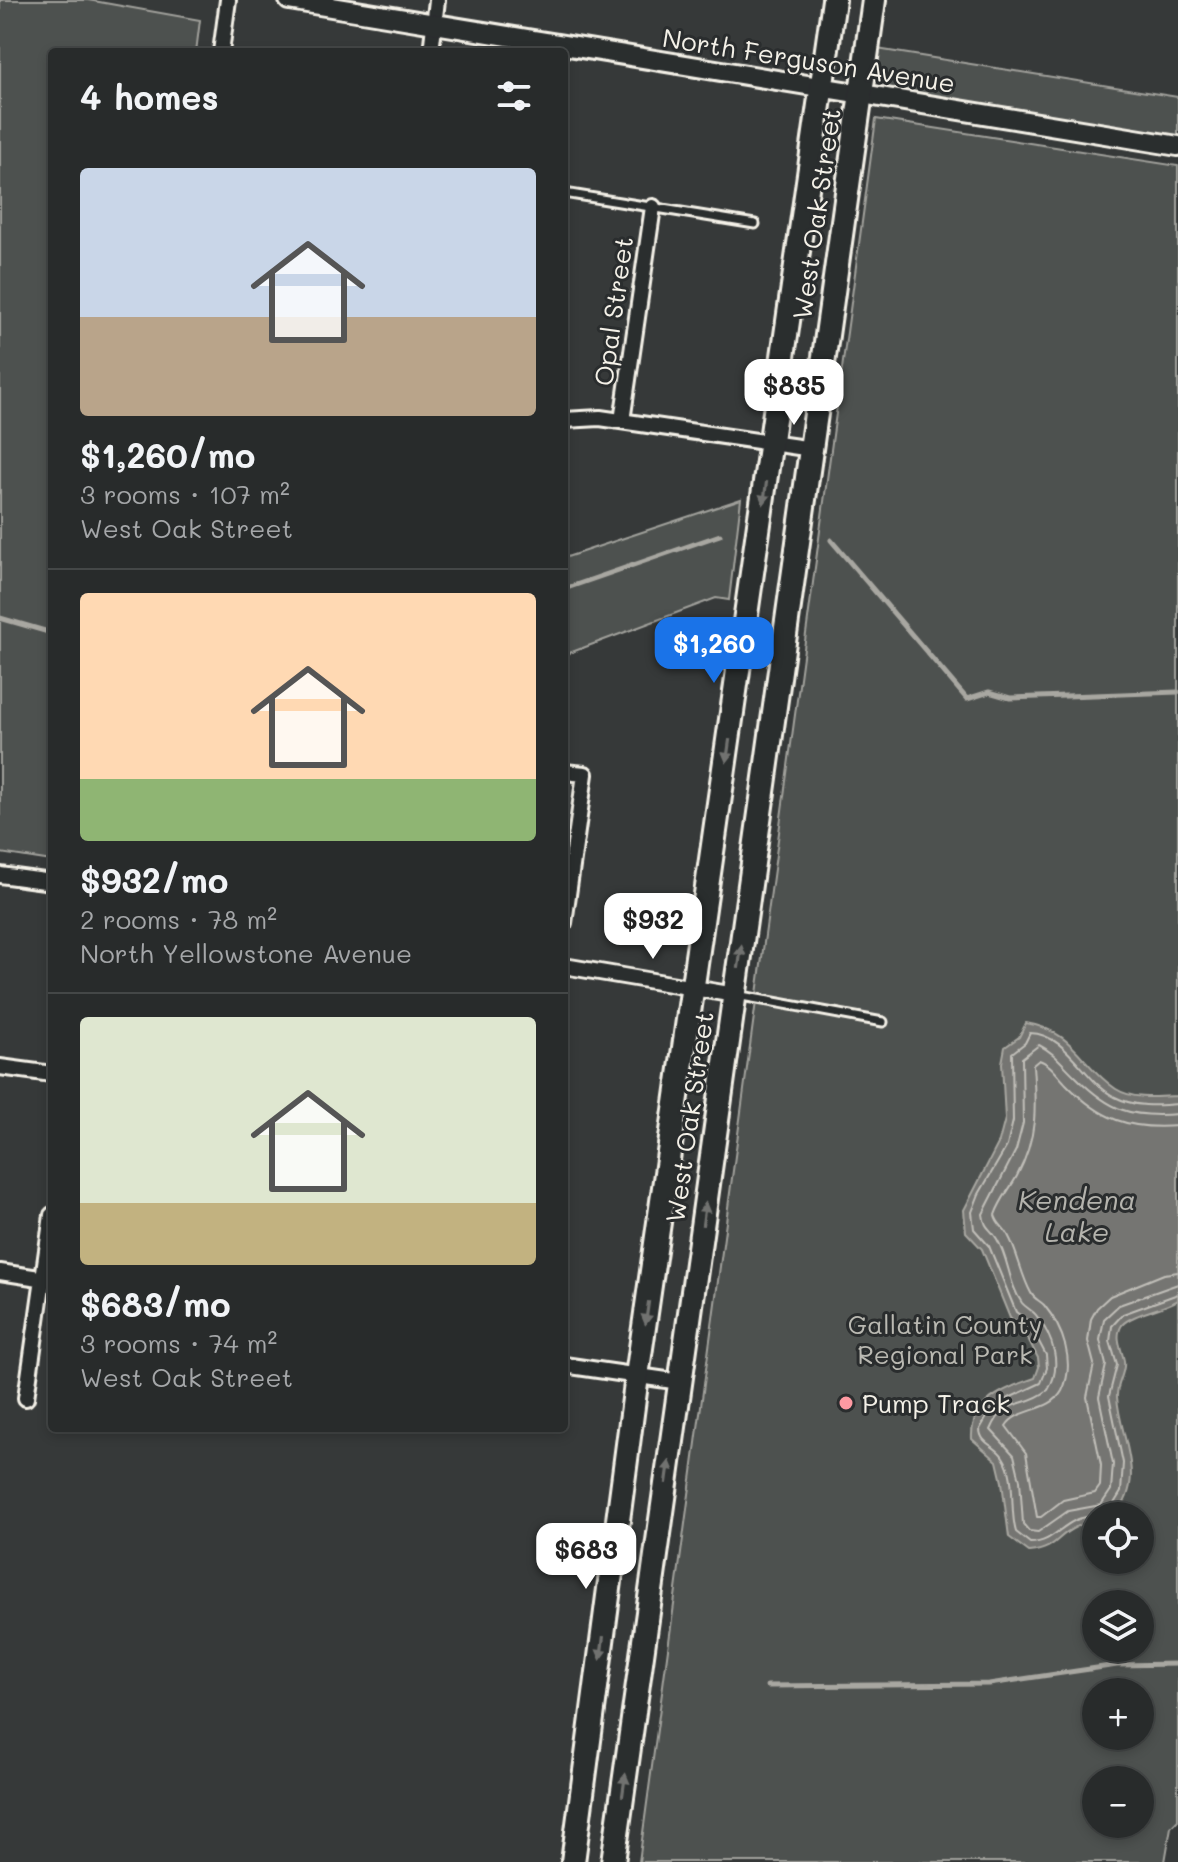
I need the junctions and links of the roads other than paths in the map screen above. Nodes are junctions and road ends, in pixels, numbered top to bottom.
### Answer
1 (228, 0) edge
2 (289, 0) edge
3 (437, 0) edge
4 (834, 0) edge
5 (874, 0) edge
6 (433, 25) junction
7 (222, 48) edge
8 (431, 48) edge
9 (822, 89) junction
10 (861, 95) junction
11 (1178, 146) edge
12 (568, 194) edge
13 (653, 207) junction
14 (755, 224) dead end
15 (568, 419) edge
16 (622, 421) junction
17 (772, 443) junction
18 (812, 449) junction
19 (568, 772) edge
20 (0, 875) edge
21 (48, 881) edge
22 (568, 895) edge
23 (568, 967) edge
24 (694, 987) junction
25 (735, 995) junction
26 (883, 1022) dead end
27 (0, 1067) edge
28 (48, 1073) edge
29 (0, 1272) edge
30 (47, 1279) edge
31 (568, 1366) edge
32 (637, 1376) junction
33 (680, 1382) junction
34 (26, 1398) dead end
35 (580, 1812) junction
36 (573, 1862) edge
37 (582, 1862) edge
38 (613, 1862) edge

1 - 7 street
2 - 6 street, North Ferguson Avenue
3 - 6 street
4 - 9 main road, West Oak Street
5 - 10 main road, West Oak Street
6 - 8 street
6 - 9 street, North Ferguson Avenue
9 - 10 street, North Ferguson Avenue
9 - 17 main road, West Oak Street
10 - 11 street, North Ferguson Avenue
10 - 18 main road, West Oak Street
12 - 13 lane
13 - 14 lane
13 - 16 street, Opal Street
15 - 16 street
16 - 17 street
17 - 18 street
17 -> 24 main road, West Oak Street
25 -> 18 main road, West Oak Street
19 - 22 street
20 - 21 street
23 - 24 street
24 - 25 street
24 -> 32 main road, West Oak Street
25 - 26 lane
33 -> 25 main road, West Oak Street
27 - 28 street
29 - 30 street
30 - 34 street
31 - 32 street
32 - 33 street
32 -> 35 main road, West Oak Street
38 -> 33 main road, West Oak Street
35 - 36 main road
35 - 37 main road

